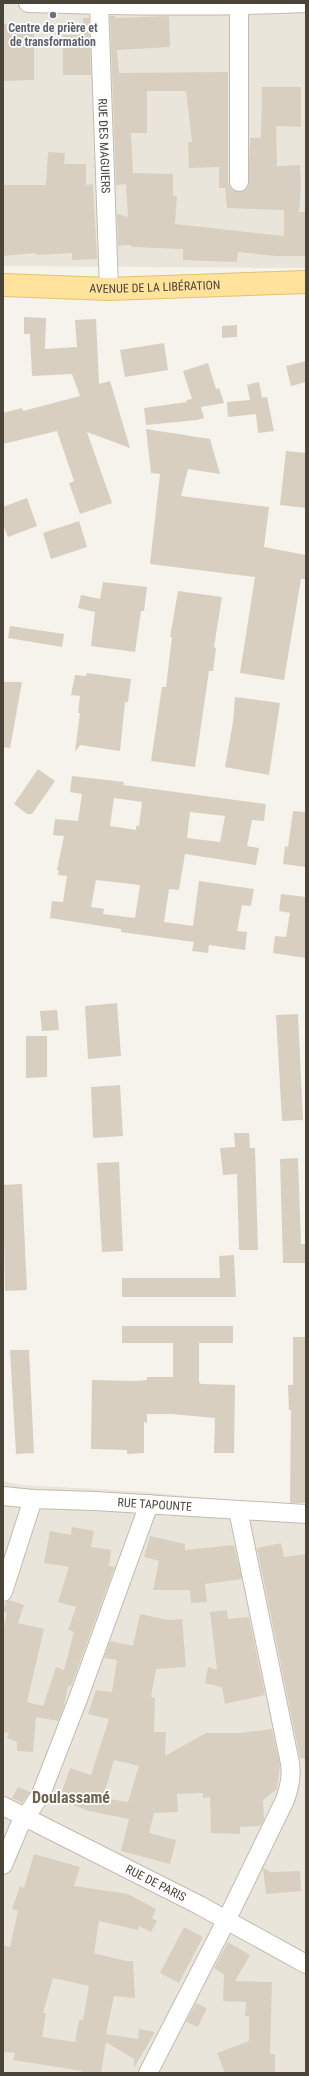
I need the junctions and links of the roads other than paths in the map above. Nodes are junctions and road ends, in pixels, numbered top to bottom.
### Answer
1 (28, 3) edge
2 (306, 3) edge
3 (99, 4) edge
4 (239, 5) edge
5 (239, 182) dead end
6 (306, 282) edge
7 (3, 285) edge
8 (109, 289) junction
9 (3, 1496) edge
10 (32, 1499) junction
11 (148, 1504) junction
12 (238, 1510) junction
13 (306, 1514) edge
14 (3, 1592) edge
15 (3, 1806) edge
16 (26, 1818) junction
17 (3, 1866) edge
18 (226, 1921) junction
19 (306, 1964) edge
20 (148, 2073) edge

1 - 3 street
2 - 4 street
3 - 4 street
3 - 8 street, RUE DES MAGUIERS
4 - 5 street
6 - 8 main road, AVENUE DE LA LIBÉRATION
7 - 8 main road, AVENUE DE LA LIBÉRATION
9 - 10 street, RUE TAPOUNTE
10 - 11 street, RUE TAPOUNTE
10 - 14 street
11 - 12 street, RUE TAPOUNTE
11 - 16 street
12 - 13 street, RUE TAPOUNTE
12 - 18 street
15 - 16 street, RUE DE PARIS
16 - 17 street
16 - 18 street, RUE DE PARIS
18 - 19 street, RUE DE PARIS
18 - 20 street

